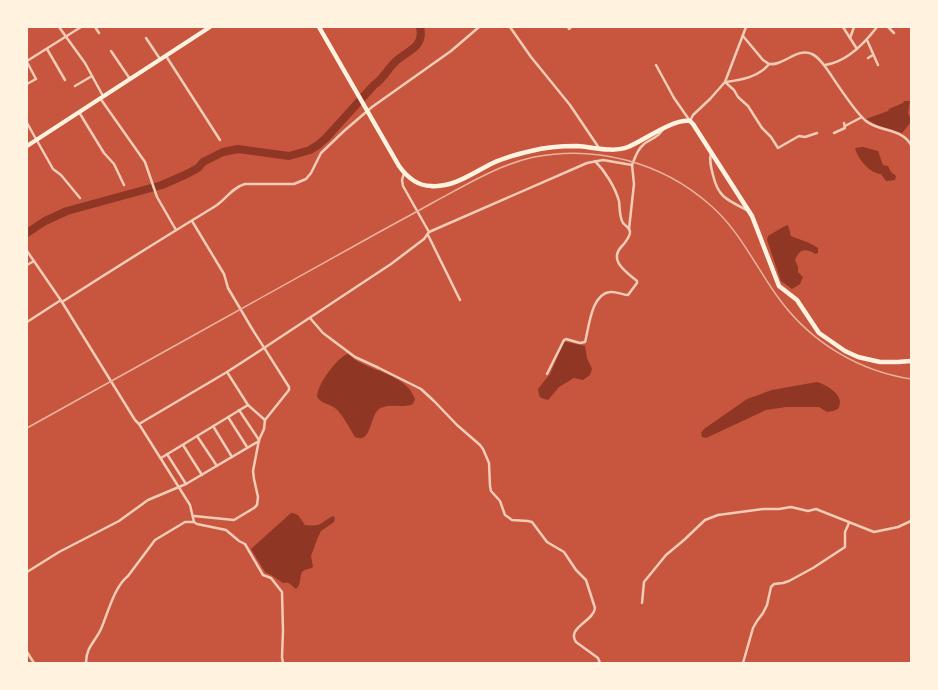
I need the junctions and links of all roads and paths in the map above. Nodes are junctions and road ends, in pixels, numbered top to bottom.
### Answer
1 (60, 27) edge
2 (81, 27) edge
3 (96, 27) edge
4 (210, 27) edge
5 (318, 27) edge
6 (479, 27) edge
7 (510, 27) edge
8 (568, 27) edge
9 (572, 27) edge
10 (746, 27) edge
11 (843, 27) edge
12 (854, 27) edge
13 (877, 27) edge
14 (888, 27) edge
15 (894, 32) dead end
16 (99, 33) dead end
17 (743, 36) junction
18 (67, 37) junction
19 (146, 38) dead end
20 (850, 39) junction
21 (867, 39) junction
22 (47, 49) junction
23 (857, 49) junction
24 (111, 51) dead end
25 (873, 55) junction
26 (166, 56) junction
27 (868, 58) dead end
28 (160, 60) junction
29 (27, 62) edge
30 (769, 64) junction
31 (656, 65) dead end
32 (825, 65) junction
33 (878, 65) dead end
34 (92, 76) junction
35 (130, 79) junction
36 (65, 80) dead end
37 (725, 82) junction
38 (27, 84) edge
39 (74, 86) dead end
40 (101, 97) junction
41 (366, 110) junction
42 (79, 112) junction
43 (862, 117) junction
44 (690, 121) junction
45 (27, 123) edge
46 (663, 129) junction
47 (817, 133) dead end
48 (834, 133) dead end
49 (37, 139) junction
50 (220, 140) dead end
51 (911, 144) edge
52 (27, 146) edge
53 (599, 148) junction
54 (711, 153) junction
55 (595, 161) junction
56 (632, 165) junction
57 (404, 173) junction
58 (124, 185) dead end
59 (80, 198) dead end
60 (749, 211) junction
61 (192, 221) junction
62 (629, 229) junction
63 (176, 230) junction
64 (428, 233) junction
65 (27, 251) edge
66 (34, 261) junction
67 (27, 265) edge
68 (460, 300) dead end
69 (61, 301) junction
70 (310, 318) junction
71 (27, 322) edge
72 (264, 348) junction
73 (911, 361) edge
74 (227, 372) junction
75 (547, 374) dead end
76 (248, 404) junction
77 (239, 410) junction
78 (228, 417) junction
79 (265, 420) junction
80 (139, 424) junction
81 (213, 426) junction
82 (197, 436) junction
83 (259, 440) junction
84 (183, 445) junction
85 (247, 447) junction
86 (167, 454) junction
87 (232, 457) junction
88 (161, 458) junction
89 (216, 466) junction
90 (202, 475) junction
91 (186, 484) junction
92 (180, 487) junction
93 (194, 516) junction
94 (911, 521) edge
95 (194, 522) junction
96 (848, 523) junction
97 (27, 572) edge
98 (642, 603) dead end
99 (27, 652) edge
100 (34, 663) edge
101 (86, 663) edge
102 (283, 663) edge
103 (600, 663) edge
104 (743, 663) edge

1 - 18 street
2 - 18 street
3 - 16 street
4 - 26 main road
5 - 41 main road
6 - 41 street
7 - 53 street
8 - 9 street
10 - 17 street
11 - 20 street
12 - 20 street
13 - 21 street
14 - 15 street
17 - 30 street
17 - 37 street
18 - 22 street
18 - 34 street
19 - 28 street
20 - 23 street
21 - 23 street
21 - 25 street
22 - 29 street
22 - 36 street
23 - 32 street
24 - 35 street
25 - 27 street
25 - 33 street
26 - 28 main road
26 - 50 street
28 - 35 main road
29 - 38 street
30 - 32 street
30 - 37 street
31 - 44 street
32 - 43 street
34 - 39 street
34 - 40 street
35 - 40 main road
37 - 44 street
37 - 47 street
40 - 42 main road
40 - 63 street
41 - 57 main road
41 - 61 street
42 - 49 main road
42 - 58 street
43 - 48 street
43 - 51 street
44 - 46 main road
44 - 54 main road
45 - 49 street
46 - 53 main road
46 - 56 street
49 - 52 main road
49 - 59 street
53 - 57 main road
54 - 60 main road
54 - 60 street
55 - 56 street
55 - 62 street
55 - 64 street
56 - 62 street
57 - 64 street
60 - 73 main road
61 - 63 street
61 - 72 street
62 - 75 street
63 - 69 street
64 - 68 street
64 - 70 street
65 - 66 street
66 - 67 street
66 - 69 street
69 - 71 street
69 - 80 street
70 - 72 street
70 - 103 street
72 - 74 street
72 - 79 street
74 - 76 street
74 - 80 street
76 - 77 street
76 - 79 street
77 - 78 street
77 - 83 street
78 - 81 street
78 - 85 street
79 - 83 street
80 - 88 street
81 - 82 street
81 - 87 street
82 - 84 street
82 - 89 street
83 - 85 street
83 - 93 street
84 - 86 street
84 - 90 street
85 - 87 street
86 - 88 street
86 - 91 street
87 - 89 street
88 - 92 street
89 - 90 street
90 - 91 street
91 - 92 street
92 - 93 street
92 - 97 street
93 - 95 street
94 - 96 street
95 - 101 street
95 - 102 street
96 - 98 street
96 - 104 street
99 - 100 street

